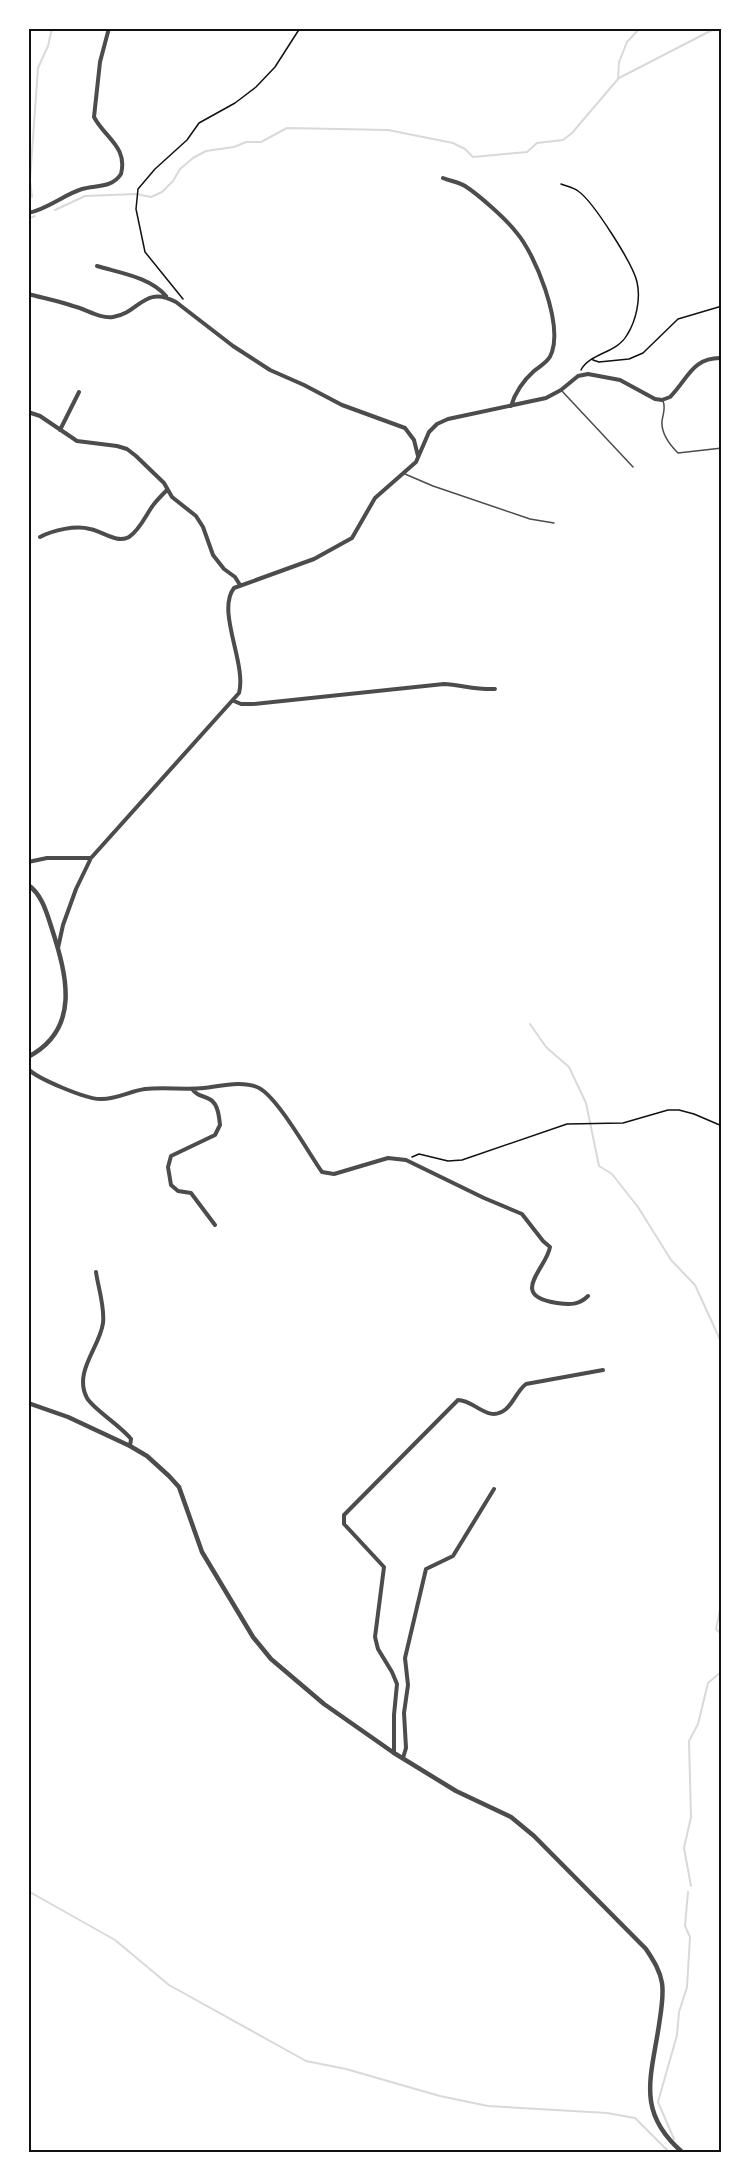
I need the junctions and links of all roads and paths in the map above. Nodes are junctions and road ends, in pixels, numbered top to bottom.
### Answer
1 (109, 28) edge
2 (300, 28) edge
3 (444, 178) dead end
4 (561, 184) dead end
5 (28, 213) edge
6 (97, 266) dead end
7 (28, 294) edge
8 (166, 297) junction
9 (722, 306) edge
10 (188, 311) junction
11 (722, 358) edge
12 (592, 360) junction
13 (579, 376) junction
14 (561, 390) junction
15 (79, 392) dead end
16 (663, 400) junction
17 (511, 406) junction
18 (28, 411) edge
19 (60, 430) junction
20 (722, 448) edge
21 (418, 457) junction
22 (633, 467) dead end
23 (404, 473) junction
24 (167, 489) junction
25 (554, 523) dead end
26 (40, 537) dead end
27 (240, 585) junction
28 (495, 689) dead end
29 (234, 700) junction
30 (91, 858) junction
31 (28, 862) edge
32 (28, 885) edge
33 (58, 949) junction
34 (28, 1057) edge
35 (28, 1069) edge
36 (193, 1090) junction
37 (722, 1126) edge
38 (406, 1160) junction
39 (215, 1225) dead end
40 (96, 1272) dead end
41 (588, 1296) dead end
42 (603, 1370) dead end
43 (28, 1403) edge
44 (130, 1446) junction
45 (494, 1489) dead end
46 (394, 1753) junction
47 (403, 1758) junction
48 (682, 2152) edge

1 - 5 street
2 - 10 path
3 - 17 street
4 - 12 path
6 - 8 street
7 - 8 street
8 - 10 street
9 - 12 path
10 - 21 street
11 - 16 street
12 - 13 path
13 - 14 street
13 - 16 street
14 - 17 street
14 - 22 lane
15 - 19 street
16 - 20 lane
17 - 21 street
18 - 19 street
19 - 24 street
21 - 23 street
23 - 25 lane
23 - 27 street
24 - 26 street
24 - 27 street
27 - 29 street
28 - 29 street
29 - 30 street
30 - 31 street
30 - 33 street
32 - 33 street
33 - 34 street
35 - 36 street
36 - 38 street
36 - 39 street
37 - 38 path
38 - 41 street
40 - 44 street
42 - 46 street
43 - 44 street
44 - 46 street
45 - 47 street
46 - 47 street
47 - 48 street

